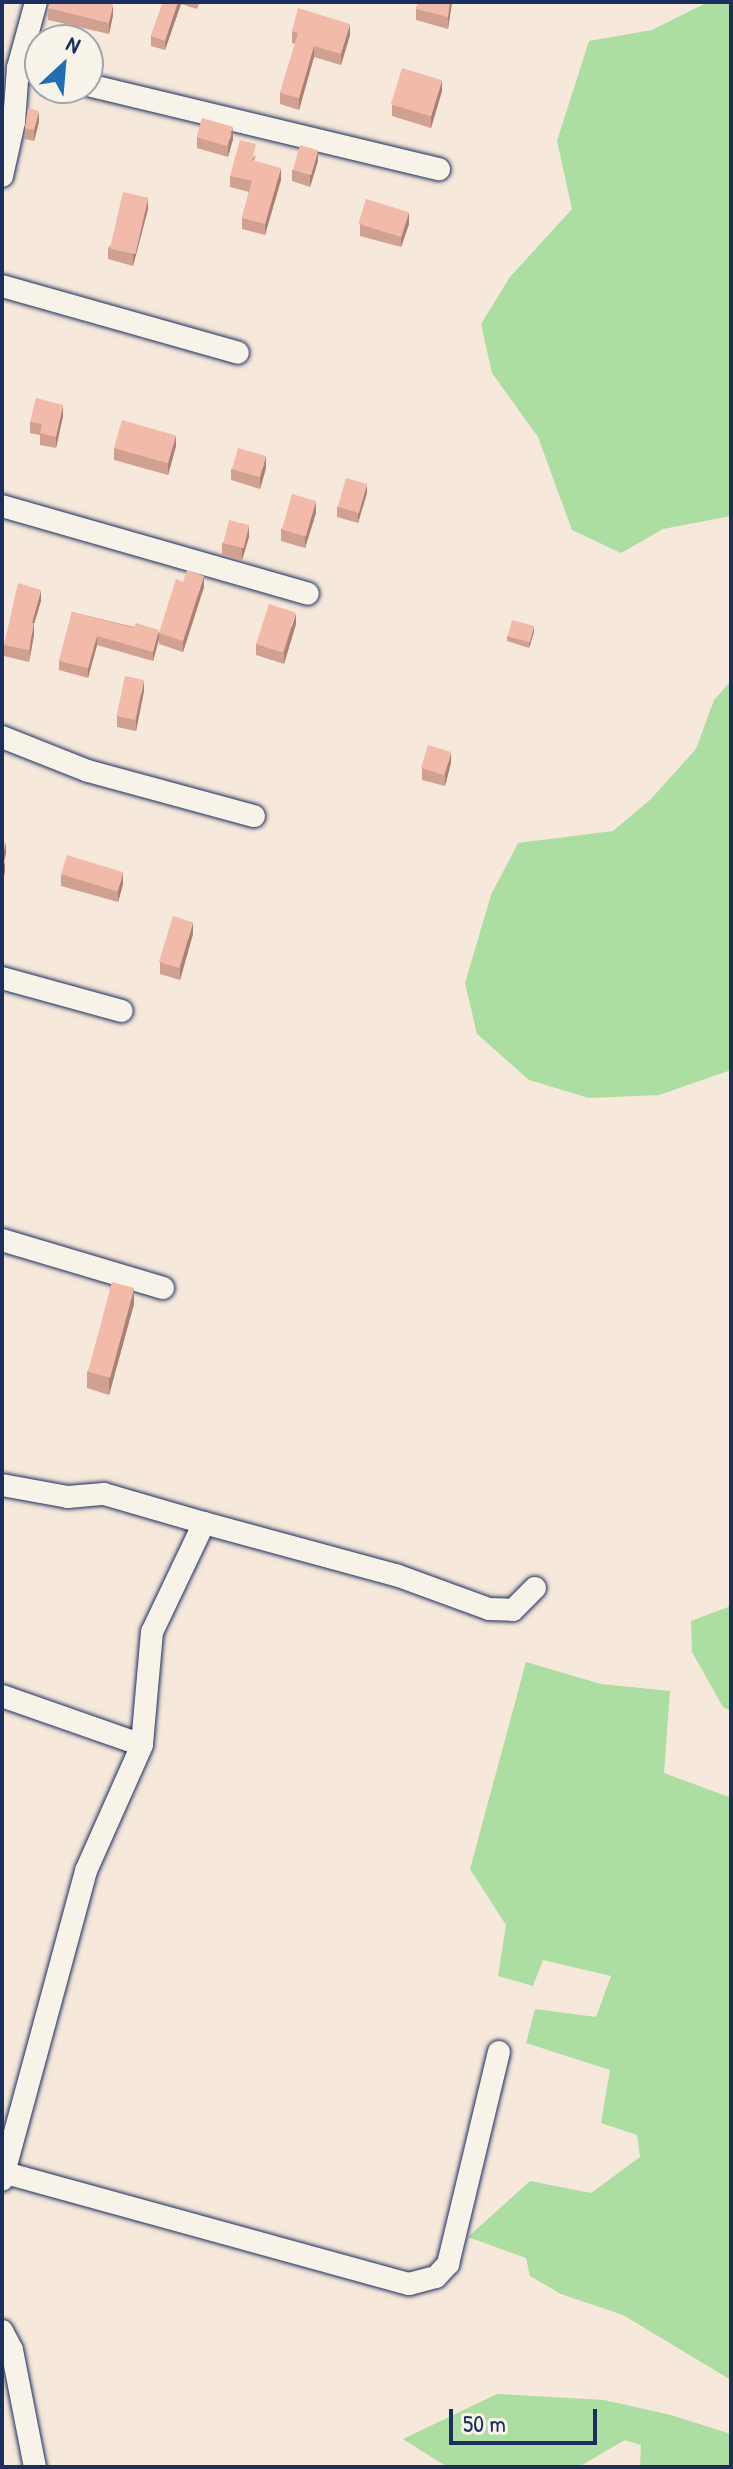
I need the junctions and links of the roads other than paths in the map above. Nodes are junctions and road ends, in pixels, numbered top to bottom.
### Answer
1 (36, 2) edge
2 (18, 68) junction
3 (24, 69) edge
4 (104, 89) edge
5 (8, 121) edge
6 (439, 169) dead end
7 (2, 176) edge
8 (2, 286) edge
9 (238, 353) dead end
10 (2, 506) edge
11 (308, 594) dead end
12 (2, 737) edge
13 (254, 816) dead end
14 (2, 978) edge
15 (122, 1011) dead end
16 (2, 1240) edge
17 (163, 1288) dead end
18 (2, 1485) edge
19 (204, 1523) junction
20 (535, 1588) dead end
21 (2, 1696) edge
22 (142, 1745) junction
23 (499, 2052) dead end
24 (2, 2175) edge
25 (2, 2331) edge
26 (35, 2467) edge

1 - 2 street
2 - 3 street
2 - 5 street
4 - 6 street
5 - 7 street
8 - 9 street
10 - 11 street
12 - 13 street
14 - 15 street
16 - 17 street
18 - 19 street
19 - 20 street
19 - 22 street
21 - 22 street
22 - 24 street
23 - 24 street
25 - 26 street

